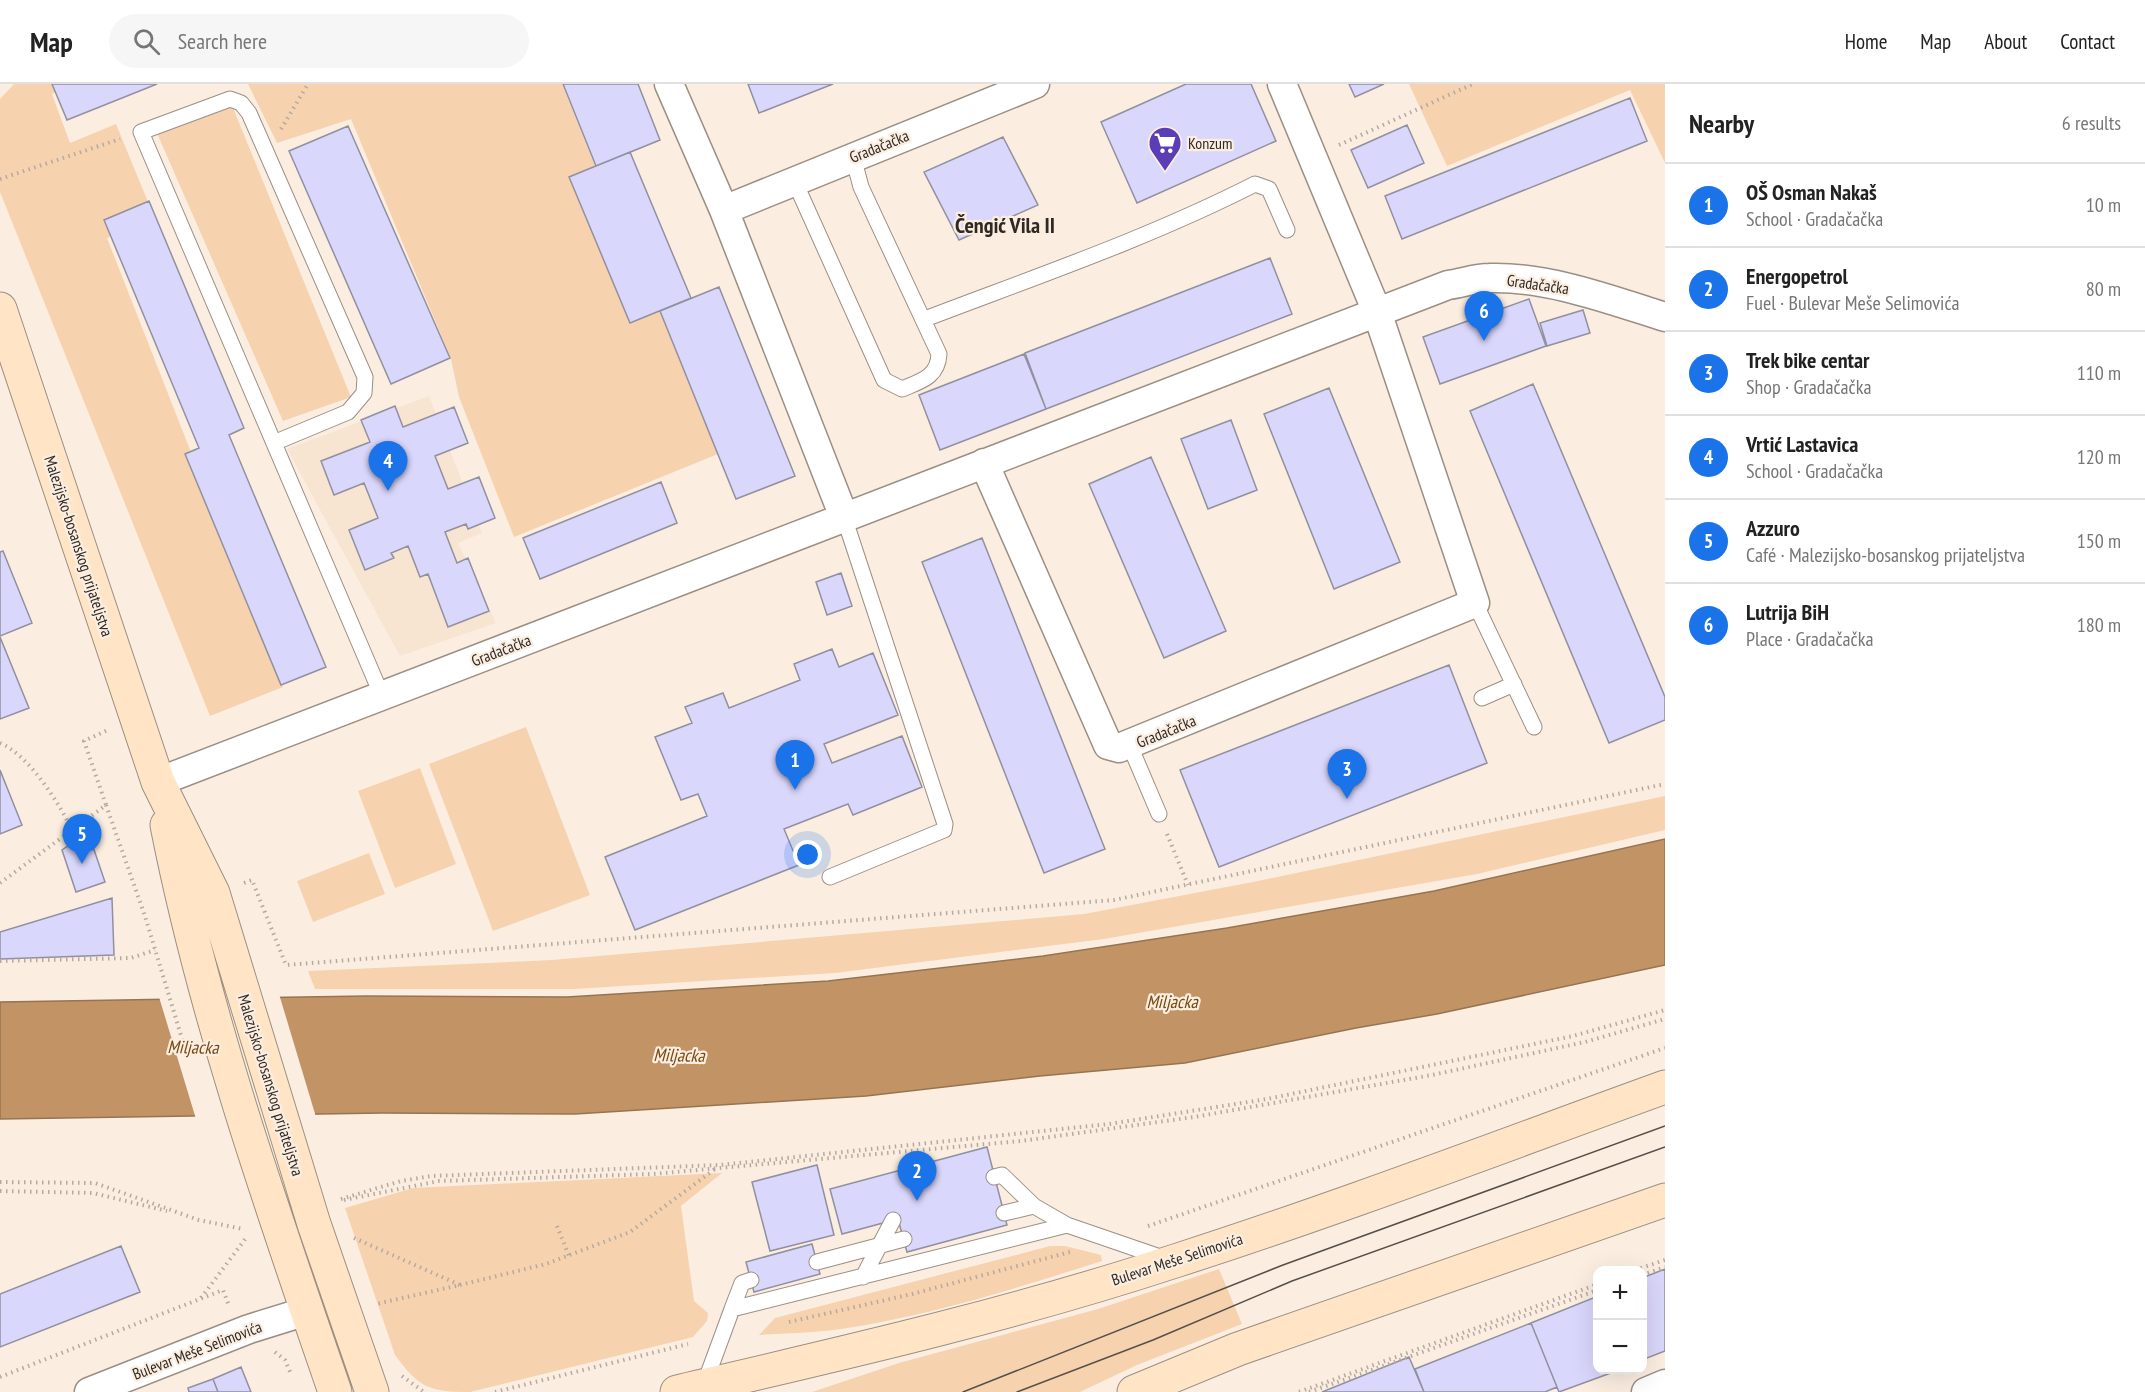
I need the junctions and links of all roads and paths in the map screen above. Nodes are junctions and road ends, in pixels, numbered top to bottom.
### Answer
1 (308, 84) edge
2 (669, 84) edge
3 (1035, 84) edge
4 (1282, 84) edge
5 (1473, 84) edge
6 (141, 132) junction
7 (266, 156) junction
8 (853, 157) junction
9 (1311, 158) junction
10 (0, 179) edge
11 (794, 180) junction
12 (724, 210) junction
13 (1287, 230) dead end
14 (0, 309) edge
15 (1377, 312) junction
16 (1665, 317) edge
17 (925, 319) junction
18 (276, 442) junction
19 (984, 463) junction
20 (844, 517) junction
21 (1475, 603) junction
22 (1514, 684) junction
23 (382, 696) junction
24 (1482, 698) dead end
25 (136, 718) junction
26 (1534, 727) dead end
27 (0, 743) edge
28 (1130, 746) junction
29 (158, 782) junction
30 (1665, 784) edge
31 (106, 805) junction
32 (1159, 814) joint
33 (72, 830) junction
34 (830, 877) dead end
35 (0, 883) edge
36 (237, 885) dead end
37 (1188, 885) junction
38 (0, 961) edge
39 (1665, 1010) edge
40 (1665, 1019) edge
41 (1665, 1048) edge
42 (1665, 1087) edge
43 (718, 1167) junction
44 (994, 1177) dead end
45 (0, 1182) edge
46 (0, 1191) edge
47 (1665, 1200) edge
48 (1034, 1206) junction
49 (1004, 1214) dead end
50 (199, 1220) junction
51 (893, 1220) dead end
52 (1067, 1225) junction
53 (557, 1226) dead end
54 (1148, 1226) dead end
55 (345, 1234) dead end
56 (246, 1238) junction
57 (903, 1239) dead end
58 (879, 1245) junction
59 (249, 1249) dead end
60 (1079, 1249) dead end
61 (569, 1256) junction
62 (1665, 1260) edge
63 (817, 1262) dead end
64 (1174, 1262) junction
65 (1647, 1266) edge
66 (1665, 1268) edge
67 (1647, 1273) edge
68 (862, 1277) junction
69 (751, 1280) dead end
70 (460, 1285) junction
71 (1593, 1286) edge
72 (1593, 1292) edge
73 (201, 1299) junction
74 (369, 1306) dead end
75 (732, 1309) junction
76 (307, 1311) junction
77 (232, 1315) dead end
78 (781, 1324) dead end
79 (219, 1340) junction
80 (688, 1344) dead end
81 (267, 1348) dead end
82 (0, 1377) edge
83 (295, 1383) dead end
84 (1665, 1384) edge
85 (691, 1389) edge
86 (89, 1392) edge
87 (127, 1392) edge
88 (335, 1392) edge
89 (372, 1392) edge
90 (495, 1392) edge
91 (1134, 1392) edge
92 (1299, 1392) edge
93 (1309, 1392) edge
94 (1646, 1392) edge

1 - 7 path
2 - 12 street
3 - 8 street, Gradačačka
4 - 9 street
5 - 9 path
6 - 7 lane
6 - 10 path
6 - 18 lane
7 - 18 lane
8 - 11 street, Gradačačka
8 - 17 lane
9 - 15 street
11 - 12 street, Gradačačka
11 - 17 lane
12 - 20 street
13 - 17 lane
14 - 25 street, Malezijsko-bosanskog prijateljstva
15 - 16 street, Gradačačka
15 - 19 street, Gradačačka
15 - 21 street
18 - 23 lane
19 - 20 street, Gradačačka
19 - 28 street, Gradačačka
20 - 23 street, Gradačačka
20 - 34 lane
21 - 22 lane
21 - 28 street, Gradačačka
22 - 24 lane
22 - 26 lane
23 - 29 street, Gradačačka
25 - 29 street, Malezijsko-bosanskog prijateljstva
25 - 31 path
27 - 33 path
28 - 32 lane
29 - 76 street, Malezijsko-bosanskog prijateljstva
29 - 89 street, Malezijsko-bosanskog prijateljstva
30 - 37 path
31 - 33 path
31 - 38 path
32 - 37 path
33 - 35 path
36 - 37 path
39 - 43 path
40 - 43 path
41 - 54 path
42 - 64 street, Bulevar Meše Selimovića
43 - 43 path
43 - 61 path
44 - 48 lane
45 - 50 path
46 - 50 path
47 - 91 street
48 - 49 lane
48 - 52 lane
50 - 56 path
51 - 58 lane
52 - 64 lane
52 - 68 lane
53 - 61 path
55 - 70 path
56 - 59 path
56 - 73 path
57 - 58 lane
58 - 63 lane
58 - 68 lane
60 - 78 path
61 - 70 path
62 - 65 path
64 - 85 street, Bulevar Meše Selimovića
66 - 67 path
68 - 75 lane
69 - 75 lane
70 - 74 path
71 - 92 path
72 - 93 path
73 - 77 path
73 - 82 path
75 - 85 lane
76 - 79 street, Bulevar Meše Selimovića
76 - 88 street, Malezijsko-bosanskog prijateljstva
79 - 86 street, Bulevar Meše Selimovića
79 - 87 lane
80 - 90 path
81 - 83 path
84 - 94 street

